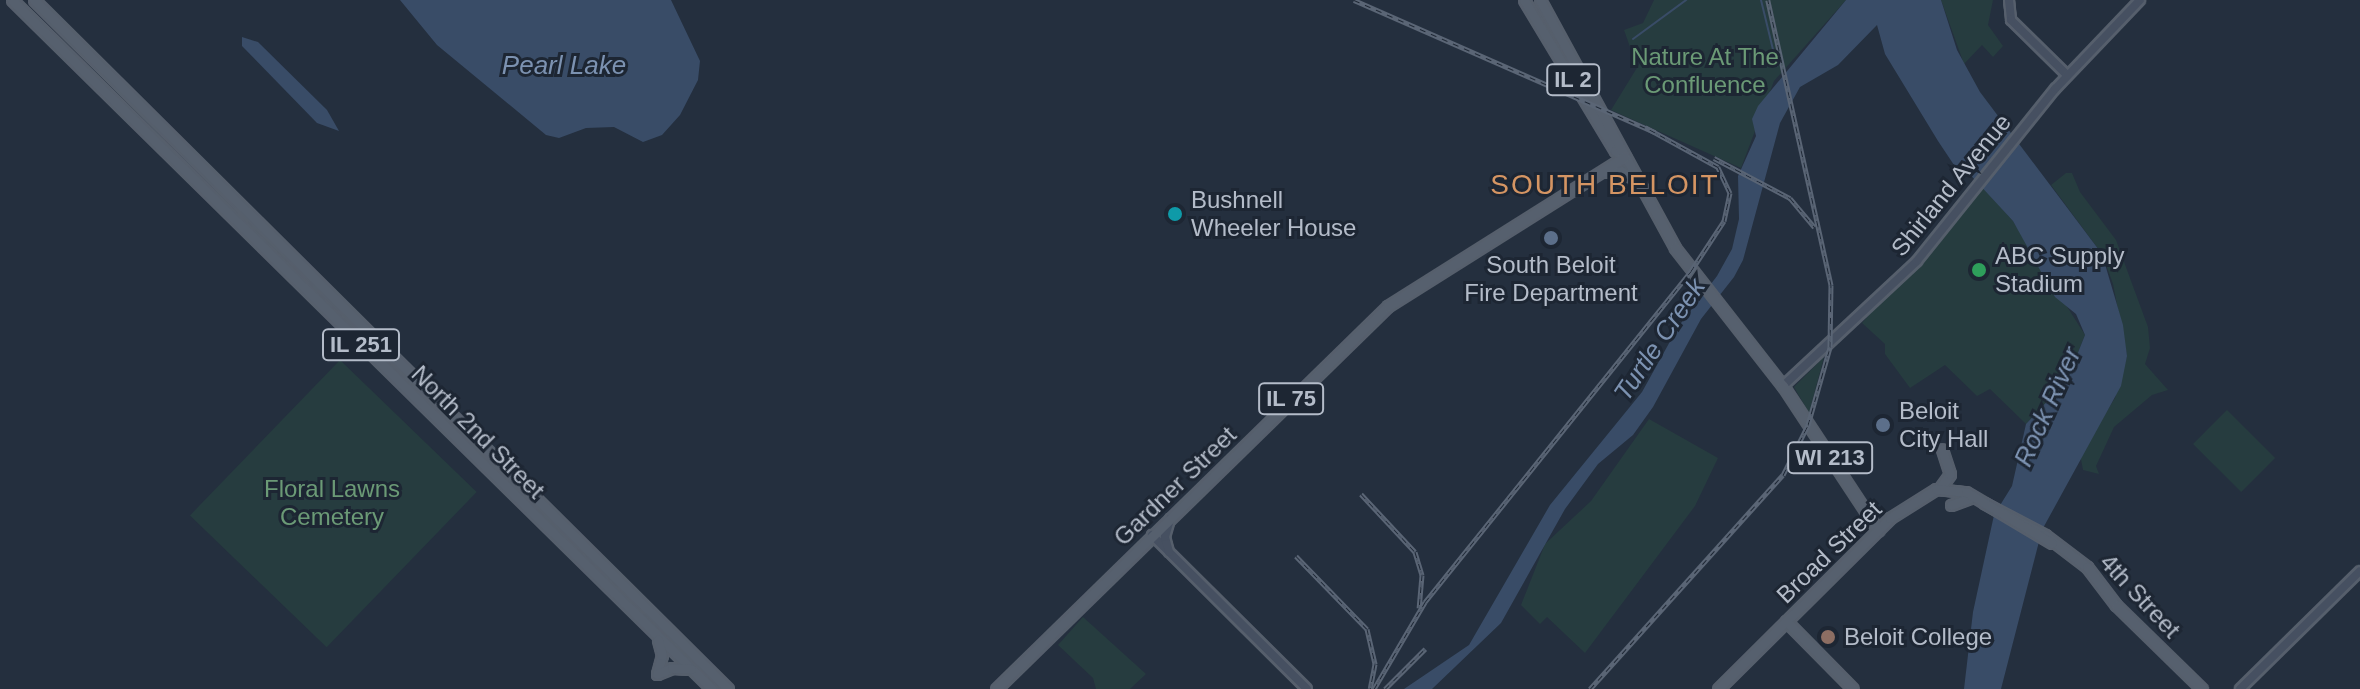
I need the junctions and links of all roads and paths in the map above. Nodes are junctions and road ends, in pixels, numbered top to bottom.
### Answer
1 (12, 0) edge
2 (34, 0) edge
3 (1524, 0) edge
4 (1540, 0) edge
5 (2009, 0) edge
6 (2140, 0) edge
7 (2067, 75) junction
8 (1625, 157) junction
9 (1602, 172) junction
10 (1637, 181) junction
11 (1765, 363) joint
12 (1783, 386) junction
13 (1942, 449) dead end
14 (1939, 488) junction
15 (1974, 497) junction
16 (1951, 505) dead end
17 (1171, 517) junction
18 (1878, 530) junction
19 (1152, 535) junction
20 (1169, 553) junction
21 (2360, 571) edge
22 (1786, 621) junction
23 (657, 637) junction
24 (691, 669) junction
25 (712, 689) edge
26 (728, 689) edge
27 (996, 689) edge
28 (1307, 689) edge
29 (1718, 689) edge
30 (1853, 689) edge
31 (2202, 689) edge
32 (2240, 689) edge

1 - 23 main road, North 2nd Street / IL 251
2 - 26 main road, North 2nd Street / IL 251
3 - 8 main road, IL 2
4 - 8 main road, IL 2
5 - 7 street
6 - 7 street, Shirland Avenue
7 - 12 street, Shirland Avenue
8 - 9 main road, Gardner Street / IL 75
8 - 10 main road, IL 2
9 - 10 main road
9 - 17 main road, Gardner Street / IL 75
10 - 11 main road, IL 2
11 - 12 main road, WI 213
12 - 18 main road, WI 213
13 - 14 main road
14 - 15 main road
14 - 18 main road, Broad Street
15 - 16 main road
15 - 31 main road, 4th Street
17 - 19 main road, Gardner Street / IL 75
17 - 20 street
18 - 22 main road, Broad Street
19 - 20 street
19 - 27 main road, Gardner Street / IL 75
20 - 28 street
21 - 32 street
22 - 29 main road, Broad Street
22 - 30 main road
23 - 24 main road, North 2nd Street / IL 251
23 - 24 main road
24 - 25 main road, North 2nd Street / IL 251

